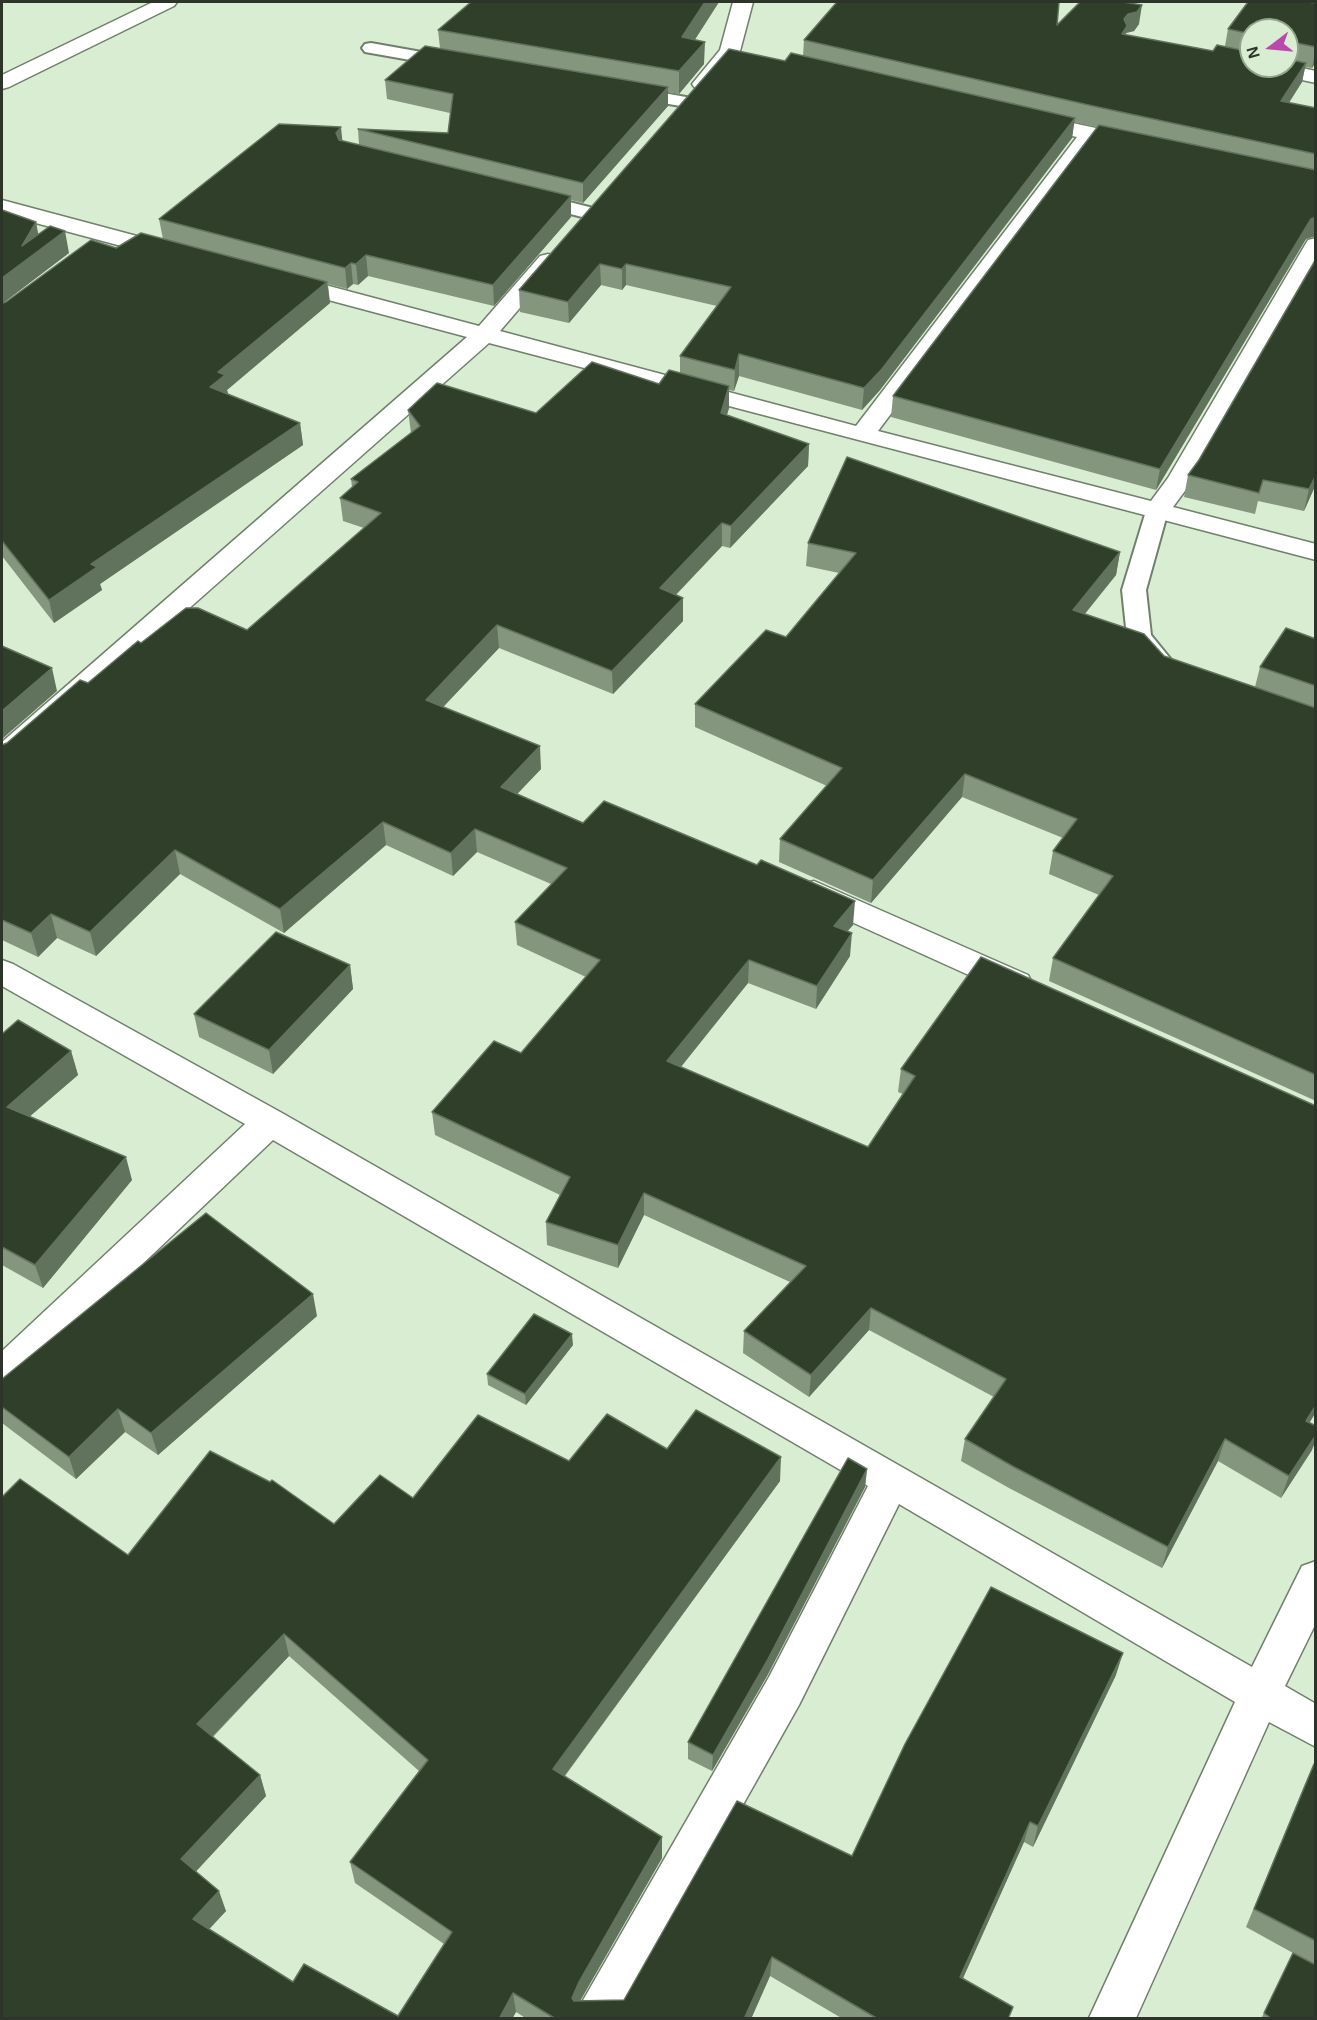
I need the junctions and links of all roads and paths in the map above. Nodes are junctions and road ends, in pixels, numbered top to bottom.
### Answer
1 (167, 2) edge
2 (743, 2) edge
3 (371, 48) dead end
4 (464, 64) edge
5 (1299, 73) edge
6 (1316, 77) edge
7 (2, 83) edge
8 (616, 90) edge
9 (678, 111) joint
10 (1009, 115) edge
11 (1090, 134) junction
12 (1158, 148) edge
13 (521, 196) edge
14 (2, 207) edge
15 (582, 222) joint
16 (1316, 245) edge
17 (189, 257) edge
18 (258, 275) edge
19 (486, 333) junction
20 (862, 435) junction
21 (1157, 511) junction
22 (1316, 552) edge
23 (1180, 675) edge
24 (2, 758) edge
25 (786, 880) edge
26 (2, 972) edge
27 (1046, 996) edge
28 (270, 1122) junction
29 (2, 1374) edge
30 (891, 1479) junction
31 (1316, 1579) edge
32 (1260, 1694) junction
33 (1316, 1727) edge
34 (598, 2019) edge
35 (1112, 2019) edge

1 - 7 street
2 - 9 street
3 - 4 lane
5 - 6 street
8 - 9 lane
10 - 11 street
11 - 12 street
11 - 20 street
13 - 15 lane
14 - 17 street
15 - 19 street
16 - 21 street
18 - 19 street
19 - 20 street
19 - 24 street
20 - 21 street
21 - 22 street
21 - 23 lane
25 - 27 street
26 - 28 street
28 - 29 street
28 - 30 street
30 - 32 street
30 - 34 street
31 - 32 street
32 - 33 street
32 - 35 street

